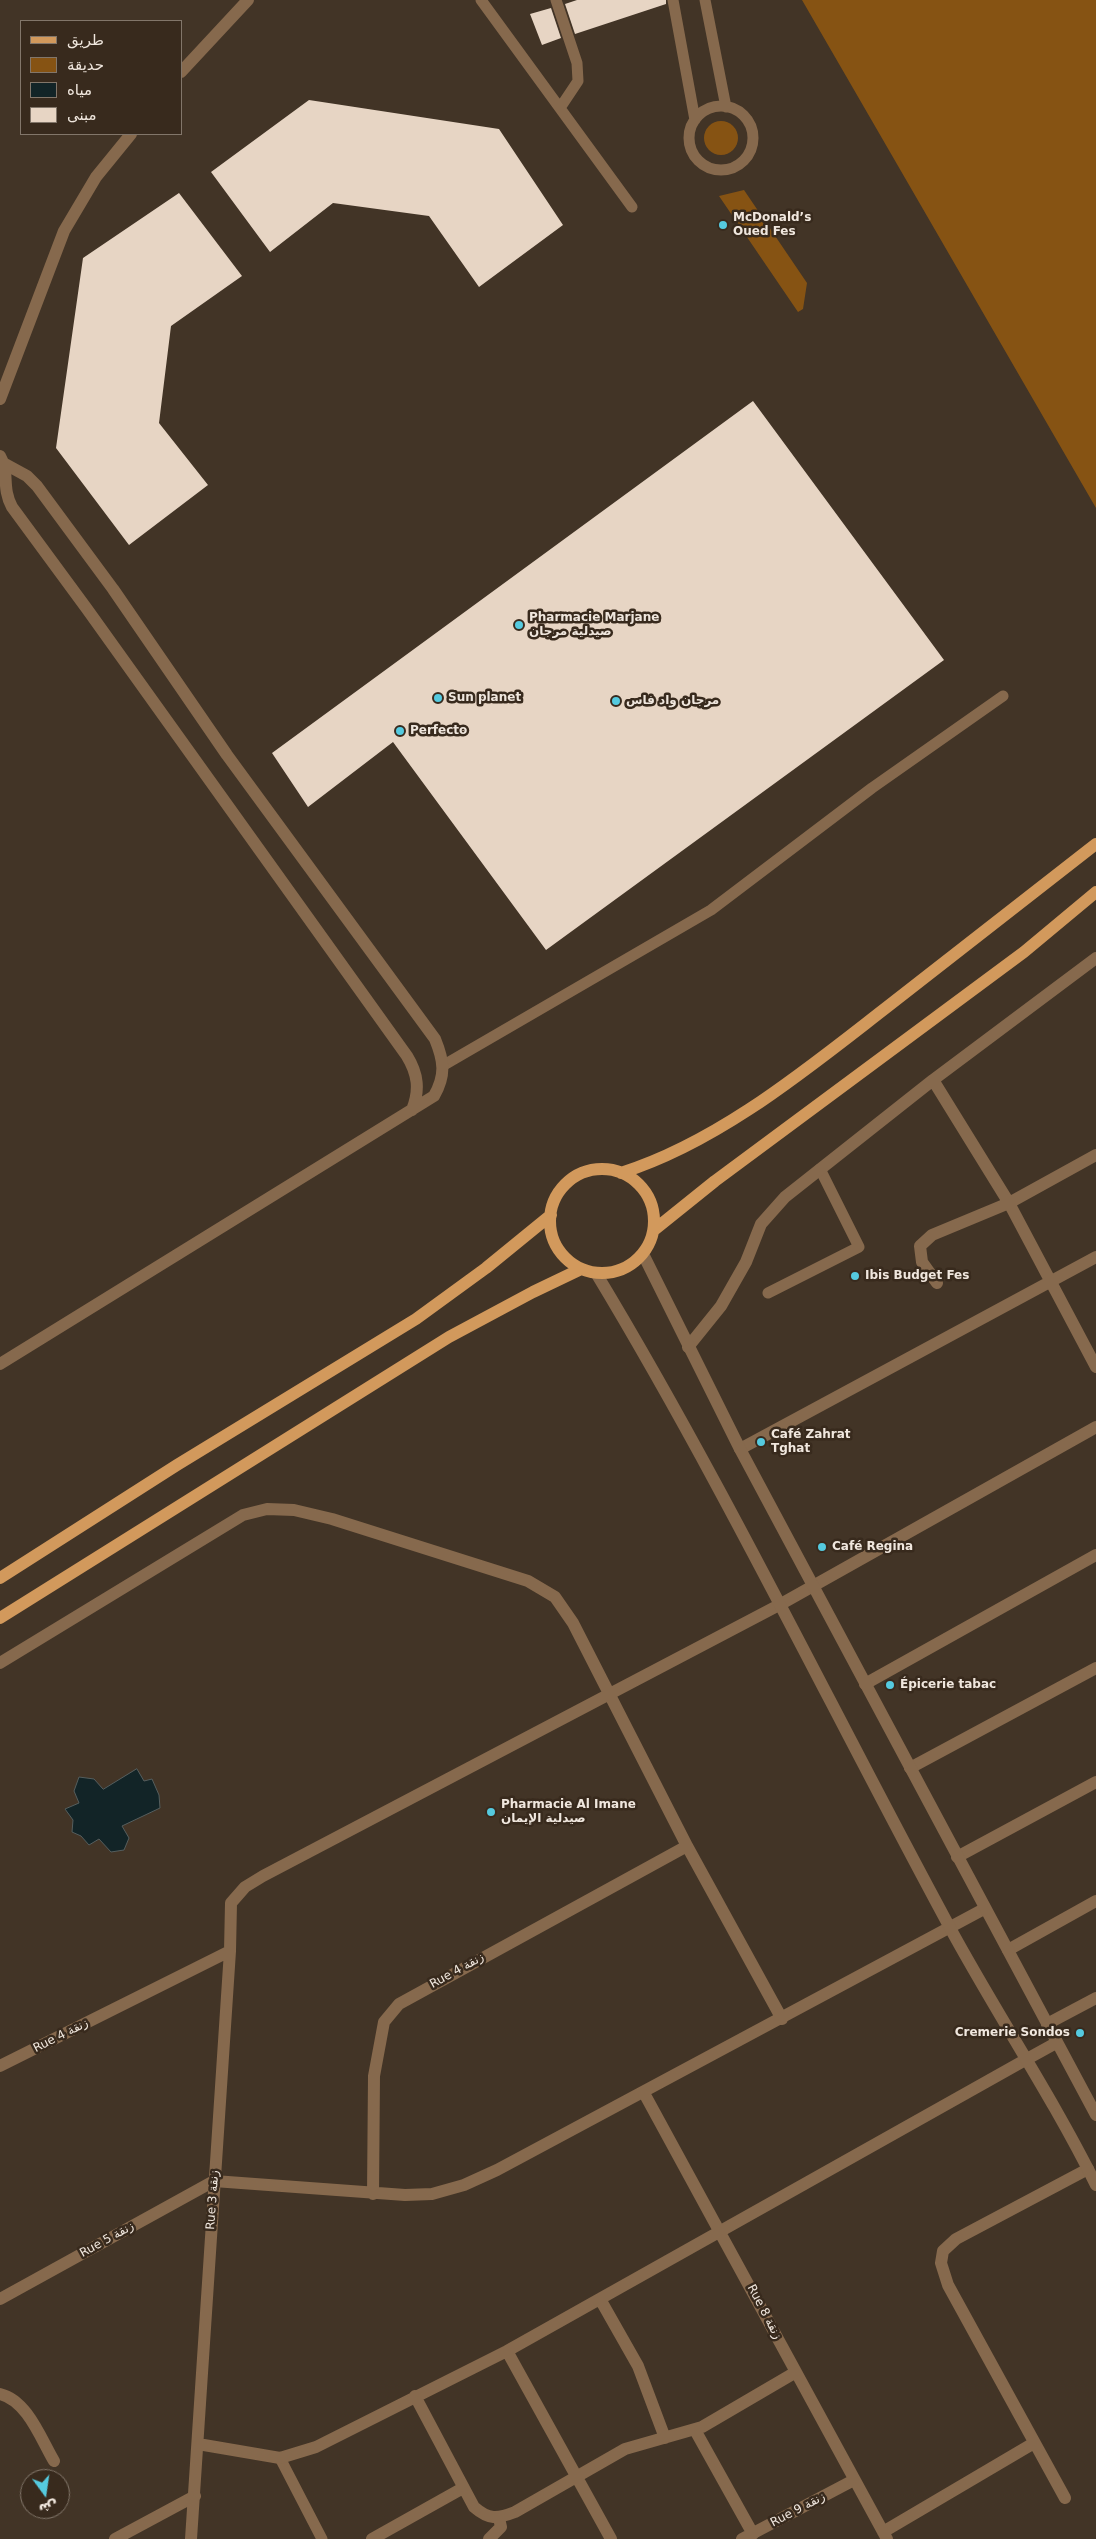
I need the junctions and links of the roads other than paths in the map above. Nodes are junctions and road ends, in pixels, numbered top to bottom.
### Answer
1 (248, 0) edge
2 (481, 0) edge
3 (556, 0) edge
4 (672, 0) edge
5 (705, 0) edge
6 (182, 71) edge
7 (726, 107) junction
8 (560, 108) junction
9 (695, 120) junction
10 (129, 135) edge
11 (632, 207) dead end
12 (0, 399) edge
13 (2, 460) edge
14 (1003, 696) dead end
15 (1096, 844) edge
16 (1096, 892) edge
17 (1096, 958) edge
18 (444, 1065) junction
19 (933, 1080) junction
20 (412, 1110) junction
21 (1096, 1155) edge
22 (820, 1169) junction
23 (621, 1173) junction
24 (1009, 1203) junction
25 (551, 1215) junction
26 (654, 1230) junction
27 (643, 1254) junction
28 (1096, 1257) edge
29 (581, 1269) junction
30 (596, 1273) junction
31 (1051, 1282) junction
32 (937, 1283) dead end
33 (768, 1294) dead end
34 (688, 1346) junction
35 (0, 1364) edge
36 (1096, 1367) edge
37 (1096, 1427) edge
38 (740, 1450) junction
39 (1096, 1555) edge
40 (0, 1578) edge
41 (813, 1586) junction
42 (781, 1604) junction
43 (0, 1618) edge
44 (0, 1663) edge
45 (1096, 1668) edge
46 (865, 1684) junction
47 (611, 1694) junction
48 (910, 1768) junction
49 (1096, 1782) edge
50 (687, 1846) junction
51 (957, 1857) junction
52 (1096, 1901) edge
53 (984, 1909) junction
54 (950, 1928) junction
55 (1008, 1950) junction
56 (230, 1951) junction
57 (1096, 1998) edge
58 (782, 2020) junction
59 (1047, 2024) junction
60 (1056, 2043) junction
61 (1027, 2060) junction
62 (0, 2066) edge
63 (644, 2092) junction
64 (1096, 2115) edge
65 (1088, 2169) junction
66 (214, 2181) junction
67 (1096, 2185) edge
68 (373, 2194) junction
69 (720, 2232) junction
70 (0, 2299) edge
71 (600, 2299) junction
72 (507, 2351) junction
73 (796, 2372) junction
74 (0, 2394) edge
75 (415, 2396) junction
76 (696, 2430) junction
77 (665, 2438) junction
78 (1034, 2443) junction
79 (198, 2444) junction
80 (280, 2458) junction
81 (54, 2461) dead end
82 (576, 2477) junction
83 (854, 2480) junction
84 (464, 2488) junction
85 (194, 2496) junction
86 (1065, 2498) dead end
87 (499, 2518) junction
88 (754, 2536) edge
89 (885, 2536) edge
90 (115, 2539) edge
91 (191, 2539) edge
92 (322, 2539) edge
93 (372, 2539) edge
94 (489, 2539) edge
95 (611, 2539) edge

1 - 6 street
2 - 8 lane
3 - 8 lane
4 - 9 lane
5 - 7 lane
7 - 9 lane
7 - 9 lane
8 - 11 lane
10 - 12 street
13 - 18 street
13 - 20 street
14 - 18 lane
15 - 23 main road
16 - 26 main road
17 - 19 street
18 - 20 street
19 - 22 street
19 - 24 street
20 - 35 street
21 - 24 street
22 - 33 lane
22 - 34 street
23 - 25 main road
23 - 26 main road
24 - 31 street
24 - 32 street
25 - 29 main road
25 - 40 main road
26 - 27 main road
27 - 30 main road
27 - 34 street
28 - 31 street
29 - 30 main road
29 - 43 main road
30 - 42 street
31 - 36 street
31 - 38 street
34 - 38 street
37 - 41 street, Rue 3 زنقة
38 - 41 street
39 - 46 street
41 - 42 street, Rue 3 زنقة
41 - 46 street
42 - 47 street, Rue 3 زنقة
42 - 54 street
44 - 47 street
45 - 48 street
46 - 48 street
47 - 50 street
47 - 56 street, Rue 3 زنقة
48 - 51 street
49 - 51 street
50 - 58 street
50 - 68 street, Rue 4 زنقة
51 - 53 street
52 - 55 street
53 - 54 street
53 - 55 street
54 - 58 street
54 - 61 street
55 - 59 street
56 - 62 street, Rue 4 زنقة
56 - 66 street, Rue 3 زنقة
57 - 59 street
58 - 63 street
59 - 60 street
60 - 61 street
60 - 64 street
61 - 65 street
61 - 69 street
63 - 68 street
63 - 69 street, Rue 8 زنقة
65 - 67 street
65 - 78 street
66 - 68 street
66 - 70 street, Rue 5 زنقة
66 - 79 street, Rue 3 زنقة
69 - 71 street
69 - 73 street, Rue 8 زنقة
71 - 72 street
71 - 77 street
72 - 75 street
72 - 82 street
73 - 76 street
73 - 83 street, Rue 8 زنقة
74 - 81 street
75 - 80 street
75 - 84 street
76 - 77 street
76 - 88 street
77 - 82 street
78 - 86 street
78 - 89 street, Rue 8 زنقة
79 - 80 street
79 - 85 street, Rue 3 زنقة
80 - 92 lane
82 - 87 street
82 - 95 street
83 - 88 street, Rue 9 زنقة
83 - 89 street, Rue 8 زنقة
84 - 87 street
84 - 93 street
85 - 90 street
85 - 91 street, Rue 3 زنقة
87 - 94 street

